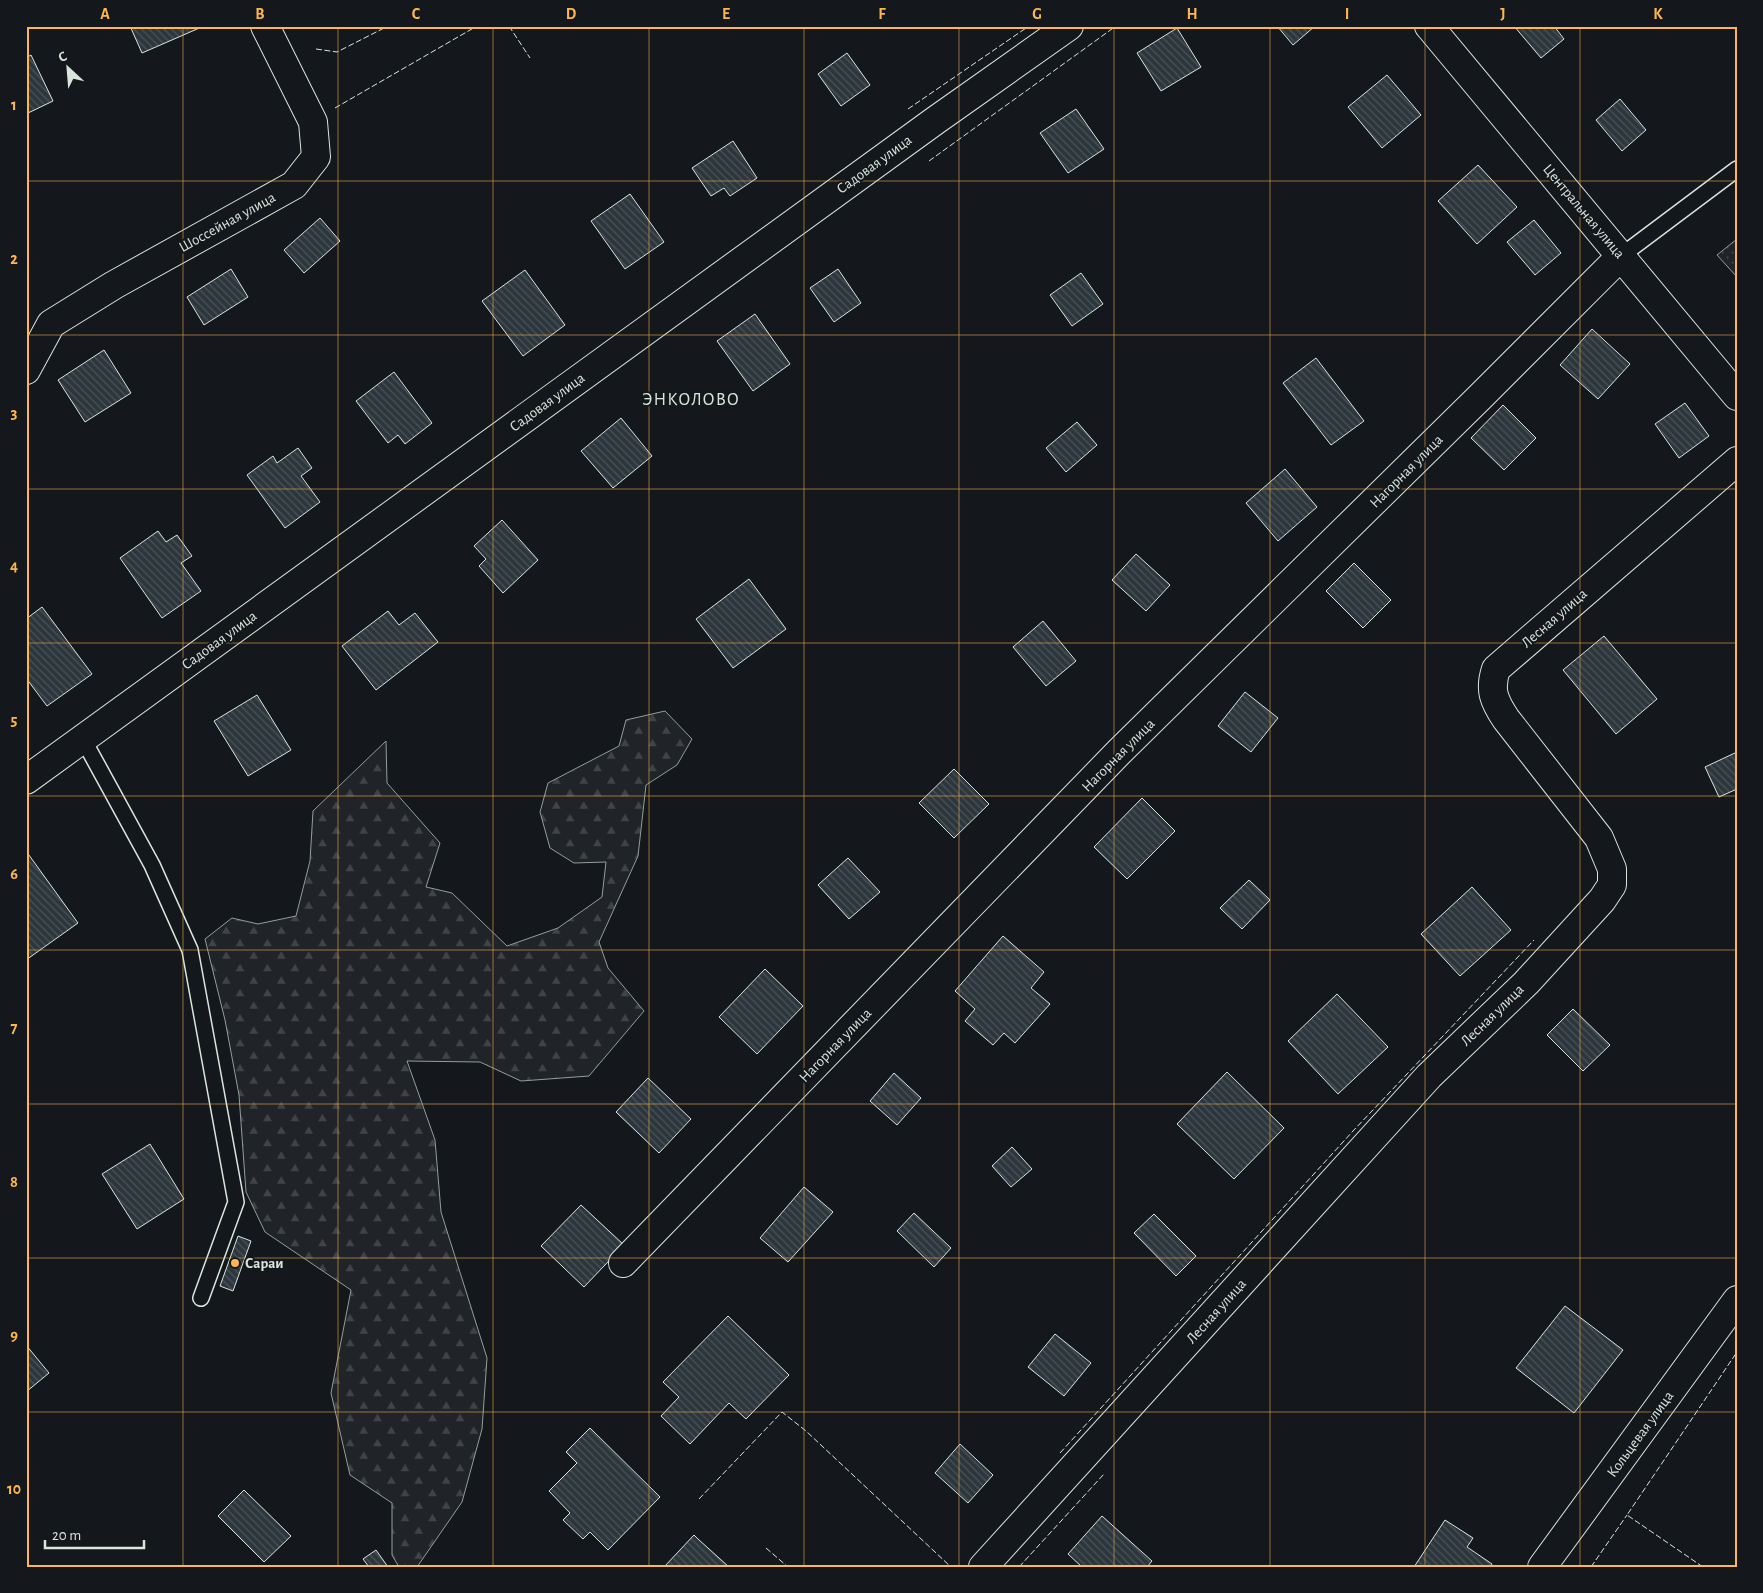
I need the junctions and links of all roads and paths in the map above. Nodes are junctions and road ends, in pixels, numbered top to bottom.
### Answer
1 (265, 26) edge
2 (1069, 26) edge
3 (1429, 26) edge
4 (1737, 169) edge
5 (1621, 256) junction
6 (26, 370) edge
7 (1737, 396) edge
8 (1737, 461) edge
9 (83, 739) junction
10 (26, 780) edge
11 (623, 1263) dead end
12 (201, 1298) dead end
13 (1737, 1300) edge
14 (983, 1567) edge
15 (1542, 1567) edge

1 - 6 street, Шоссейная улица
2 - 9 street, Садовая улица
3 - 5 street, Центральная улица
4 - 5 lane
5 - 7 street, Центральная улица
5 - 11 street, Нагорная улица
8 - 14 street, Лесная улица
9 - 10 street, Садовая улица
9 - 12 lane
13 - 15 street, Кольцевая улица

